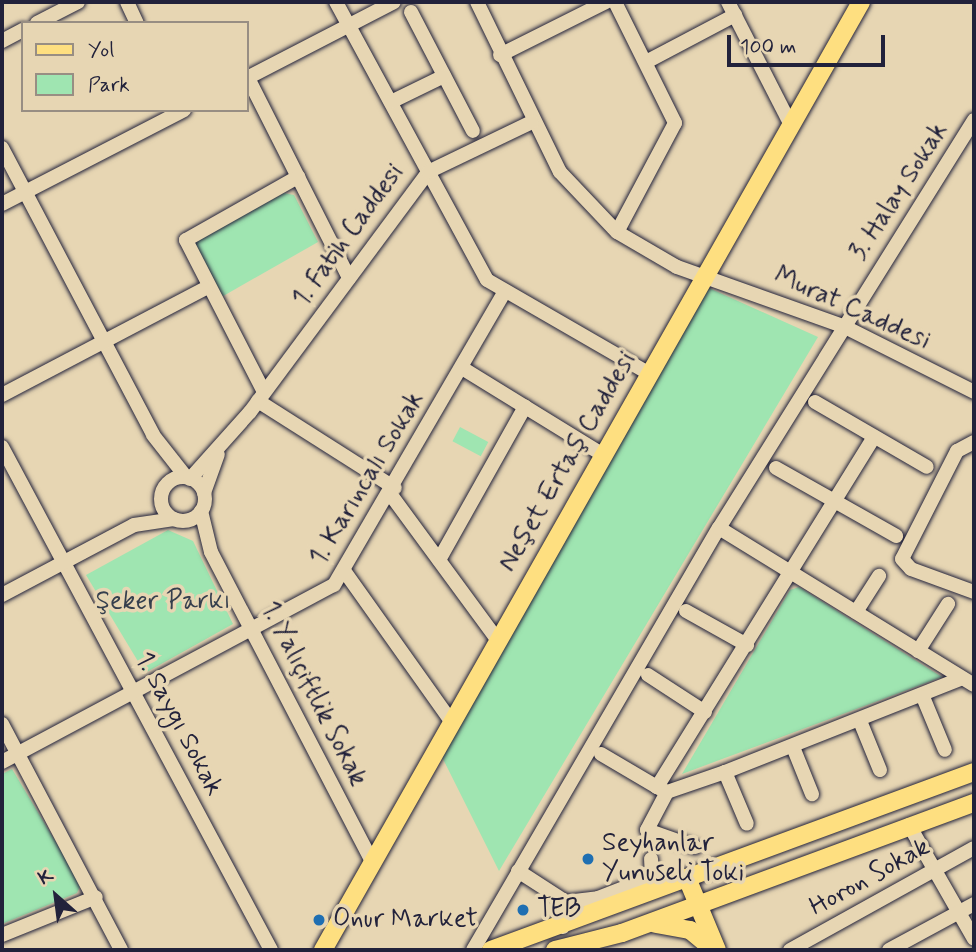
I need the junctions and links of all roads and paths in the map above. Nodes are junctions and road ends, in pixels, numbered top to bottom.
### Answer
1 (127, 2) edge
2 (337, 2) edge
3 (394, 2) edge
4 (477, 2) edge
5 (606, 2) edge
6 (615, 2) edge
7 (74, 3) edge
8 (854, 5) edge
9 (732, 8) edge
10 (411, 12) dead end
11 (41, 21) edge
12 (136, 21) edge
13 (349, 25) junction
14 (21, 31) edge
15 (2, 41) edge
16 (500, 55) junction
17 (646, 62) junction
18 (444, 76) junction
19 (248, 77) edge
20 (248, 80) edge
21 (391, 102) junction
22 (181, 112) edge
23 (532, 122) junction
24 (974, 123) edge
25 (791, 125) junction
26 (472, 131) dead end
27 (2, 148) edge
28 (428, 172) junction
29 (298, 177) junction
30 (25, 192) junction
31 (2, 205) edge
32 (617, 232) junction
33 (709, 276) junction
34 (349, 278) junction
35 (205, 288) junction
36 (505, 291) junction
37 (843, 326) junction
38 (103, 342) junction
39 (462, 369) junction
40 (650, 374) junction
41 (974, 392) edge
42 (2, 395) edge
43 (261, 397) junction
44 (815, 402) dead end
45 (525, 407) junction
46 (153, 435) junction
47 (874, 438) junction
48 (974, 442) edge
49 (2, 447) edge
50 (220, 450) junction
51 (602, 454) junction
52 (927, 467) dead end
53 (776, 468) dead end
54 (188, 478) junction
55 (393, 491) junction
56 (162, 493) junction
57 (204, 493) junction
58 (834, 504) junction
59 (201, 511) junction
60 (175, 519) junction
61 (134, 525) junction
62 (719, 528) junction
63 (896, 536) dead end
64 (211, 552) junction
65 (439, 560) junction
66 (64, 562) junction
67 (345, 572) junction
68 (792, 573) junction
69 (879, 576) dead end
70 (974, 592) edge
71 (2, 595) edge
72 (948, 604) dead end
73 (686, 611) dead end
74 (856, 612) junction
75 (253, 629) junction
76 (496, 638) junction
77 (747, 645) junction
78 (918, 651) junction
79 (648, 675) dead end
80 (968, 682) edge
81 (133, 692) junction
82 (923, 697) junction
83 (705, 712) junction
84 (450, 720) junction
85 (860, 721) junction
86 (2, 724) edge
87 (793, 747) junction
88 (944, 750) dead end
89 (18, 754) junction
90 (601, 754) dead end
91 (2, 762) edge
92 (880, 770) dead end
93 (725, 772) junction
94 (974, 772) edge
95 (662, 789) junction
96 (812, 794) dead end
97 (974, 803) edge
98 (747, 824) dead end
99 (909, 825) junction
100 (695, 847) dead end
101 (974, 848) edge
102 (371, 859) junction
103 (651, 859) dead end
104 (518, 871) junction
105 (935, 871) junction
106 (687, 878) junction
107 (655, 884) junction
108 (96, 897) junction
109 (566, 902) junction
110 (974, 904) edge
111 (699, 906) junction
112 (958, 912) junction
113 (492, 915) junction
114 (582, 920) junction
115 (646, 925) junction
116 (564, 927) junction
117 (2, 935) edge
118 (974, 939) edge
119 (516, 944) junction
120 (121, 950) edge
121 (271, 950) edge
122 (323, 950) edge
123 (473, 950) edge
124 (491, 950) edge
125 (537, 950) edge
126 (555, 950) edge
127 (715, 950) edge
128 (790, 950) edge
129 (889, 950) edge

1 - 12 street
2 - 13 street, 1. Fatih Caddesi
3 - 13 street
4 - 16 street, Murat Caddesi
5 - 16 street
6 - 17 street
7 - 11 street
8 - 25 main road, Neşet Ertaş Caddesi
9 - 17 street
9 - 25 street
10 - 18 street
13 - 19 street
13 - 21 street, 1. Fatih Caddesi
14 - 15 street
16 - 23 street, Murat Caddesi
17 - 32 street
18 - 21 street
18 - 26 street
20 - 29 street
21 - 28 street, 1. Fatih Caddesi
22 - 30 street
23 - 28 street
23 - 32 street, Murat Caddesi
24 - 37 street, 3. Halay Sokak
25 - 33 main road, Neşet Ertaş Caddesi
27 - 30 street
28 - 34 street, 1. Fatih Caddesi
28 - 36 street
29 - 34 street
29 - 35 street
30 - 31 street
30 - 38 street
32 - 33 street, Murat Caddesi
33 - 37 street, Murat Caddesi
33 - 40 main road, Neşet Ertaş Caddesi
34 - 43 street, 1. Fatih Caddesi
35 - 38 street
35 - 43 street
36 - 39 street, 1. Karıncalı Sokak
36 - 40 street
37 - 41 street, Murat Caddesi
37 - 62 street, 3. Halay Sokak
38 - 42 street
38 - 46 street
39 - 45 street
39 - 55 street, 1. Karıncalı Sokak
40 - 51 main road, Neşet Ertaş Caddesi
43 - 50 street, 1. Fatih Caddesi
43 - 55 street
44 - 47 street
45 - 51 street
45 - 65 street
46 - 54 street
46 - 56 street
47 - 52 street
47 - 58 street
48 - 70 street
49 - 66 street, 1. Saygı Sokak
50 - 54 street
50 - 57 street
51 - 76 main road, Neşet Ertaş Caddesi
53 - 58 street
54 - 56 street
54 - 57 street
55 - 65 street
55 - 67 street, 1. Karıncalı Sokak
56 - 60 street
56 - 61 street
57 - 59 street
58 - 63 street
58 - 68 street
59 - 60 street
59 - 64 street
60 - 61 street
60 - 64 street
61 - 66 street
62 - 68 street
62 - 104 street, 3. Halay Sokak
64 - 75 street, 1. Yalıçiftlik Sokak
65 - 76 street
66 - 71 street
66 - 81 street, 1. Saygı Sokak
67 - 75 street, 1. Karıncalı Sokak
67 - 84 street
68 - 74 street
68 - 77 street
69 - 74 street
72 - 78 street
73 - 77 street
74 - 78 street
75 - 81 street, 1. Karıncalı Sokak
75 - 102 street, 1. Yalıçiftlik Sokak
76 - 84 main road, Neşet Ertaş Caddesi
77 - 83 street
78 - 80 street
79 - 83 street
80 - 82 street
81 - 89 street, 1. Karıncalı Sokak
81 - 121 street, 1. Saygı Sokak
82 - 85 street
82 - 88 street
83 - 95 street
84 - 102 main road, Neşet Ertaş Caddesi
85 - 87 street
85 - 92 street
86 - 89 street
87 - 93 street
87 - 96 street
89 - 91 street, 1. Karıncalı Sokak
89 - 108 street
90 - 95 street
93 - 95 street
93 - 98 street
94 - 106 main road
95 - 100 street
97 - 99 main road
99 - 105 street
99 - 111 main road
101 - 105 street, Horon Sokak
102 - 122 main road, Neşet Ertaş Caddesi
103 - 107 street
104 - 109 street
104 - 113 street, 3. Halay Sokak
105 - 112 street
105 - 128 street, Horon Sokak
106 - 107 main road
106 - 111 main road
107 - 109 street
107 - 114 main road
108 - 117 street
108 - 120 street
109 - 116 street
110 - 112 street
111 - 115 main road
111 - 127 main road
112 - 118 street
112 - 129 street
113 - 119 street
113 - 123 street, 3. Halay Sokak
114 - 116 main road
114 - 125 main road
115 - 126 main road
115 - 127 main road
116 - 119 main road
119 - 124 main road

